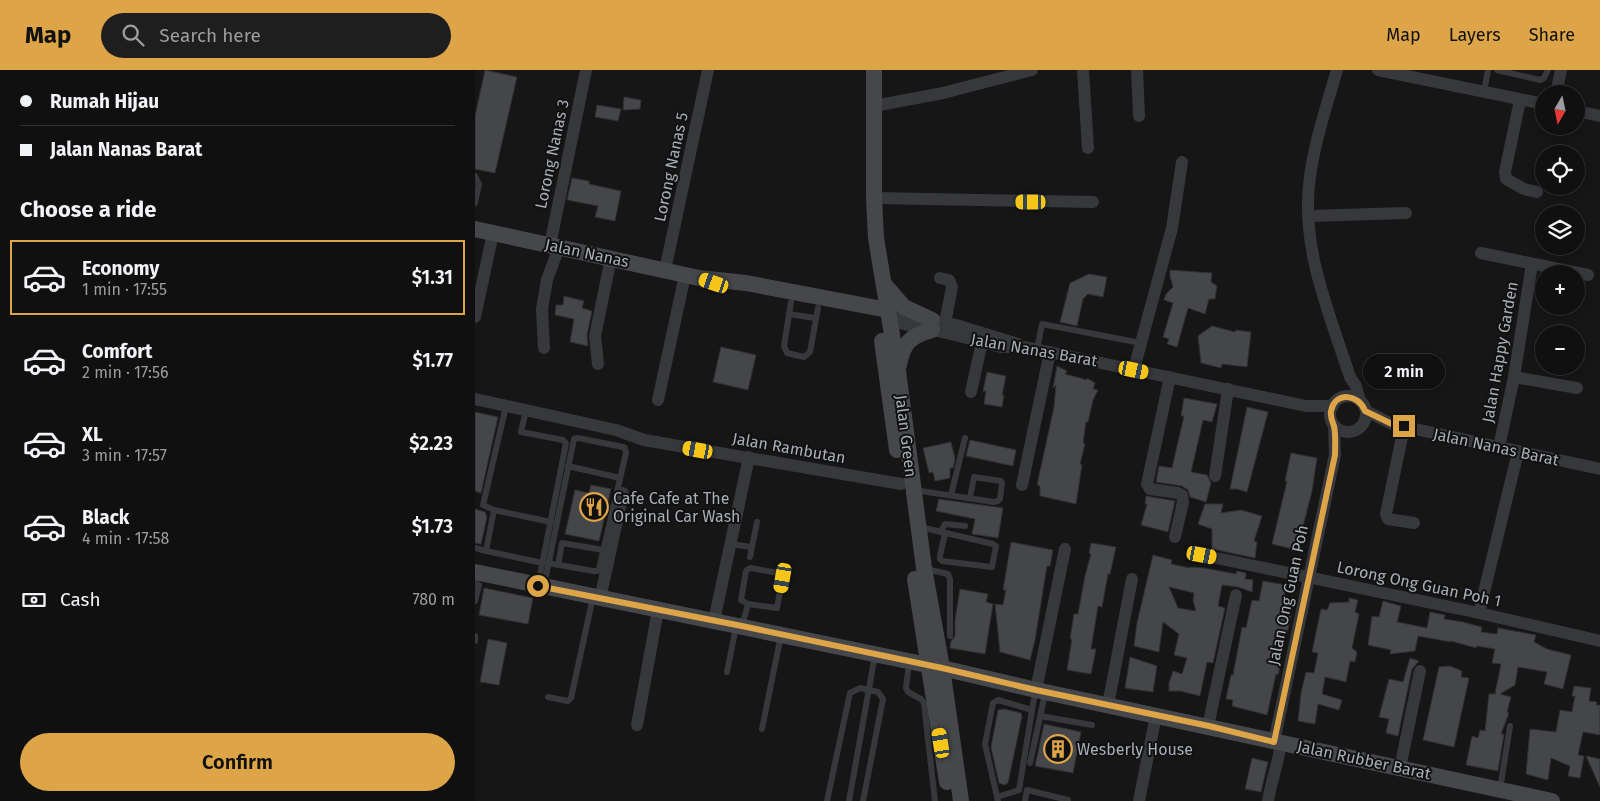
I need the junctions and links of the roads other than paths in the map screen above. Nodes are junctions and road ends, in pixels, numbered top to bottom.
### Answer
1 (586, 70) edge
2 (708, 70) edge
3 (863, 70) edge
4 (874, 70) edge
5 (1031, 70) edge
6 (1083, 70) edge
7 (1137, 70) edge
8 (1337, 70) edge
9 (1378, 70) edge
10 (1488, 70) edge
11 (1497, 70) edge
12 (1548, 70) edge
13 (1561, 70) edge
14 (1001, 74) edge
15 (1558, 85) edge
16 (1483, 92) junction
17 (1520, 100) junction
18 (1535, 102) edge
19 (874, 106) junction
20 (1585, 113) edge
21 (1139, 116) dead end
22 (1600, 116) edge
23 (1088, 148) dead end
24 (1182, 162) dead end
25 (475, 176) edge
26 (1535, 192) edge
27 (874, 198) junction
28 (475, 200) edge
29 (1093, 202) dead end
30 (1406, 213) dead end
31 (1309, 216) junction
32 (475, 229) edge
33 (493, 233) junction
34 (554, 246) junction
35 (1481, 253) dead end
36 (611, 258) junction
37 (1532, 264) junction
38 (665, 270) junction
39 (1588, 275) dead end
40 (692, 276) junction
41 (940, 278) dead end
42 (883, 282) junction
43 (790, 308) junction
44 (817, 313) junction
45 (883, 315) junction
46 (475, 316) edge
47 (936, 324) junction
48 (982, 342) junction
49 (1141, 343) junction
50 (544, 348) dead end
51 (1031, 348) junction
52 (1050, 352) junction
53 (598, 364) dead end
54 (1134, 370) junction
55 (898, 372) junction
56 (1514, 376) junction
57 (1171, 377) junction
58 (1350, 378) junction
59 (1577, 388) dead end
60 (1228, 390) junction
61 (971, 392) dead end
62 (1344, 397) junction
63 (475, 399) edge
64 (657, 400) dead end
65 (506, 406) junction
66 (1306, 406) junction
67 (1333, 406) junction
68 (1363, 406) junction
69 (526, 410) junction
70 (1333, 423) junction
71 (1398, 425) junction
72 (1357, 429) junction
73 (965, 438) dead end
74 (1499, 447) junction
75 (1518, 452) junction
76 (1335, 455) junction
77 (749, 457) junction
78 (568, 466) junction
79 (1600, 469) edge
80 (1215, 476) dead end
81 (620, 478) junction
82 (1022, 485) dead end
83 (907, 487) junction
84 (623, 493) dead end
85 (951, 495) junction
86 (970, 498) junction
87 (475, 503) edge
88 (483, 505) junction
89 (494, 510) junction
90 (551, 522) junction
91 (757, 522) dead end
92 (1414, 522) dead end
93 (965, 526) dead end
94 (919, 527) junction
95 (943, 532) junction
96 (1175, 537) dead end
97 (553, 542) junction
98 (562, 543) junction
99 (730, 544) junction
100 (751, 547) junction
101 (475, 548) edge
102 (1065, 548) dead end
103 (486, 550) junction
104 (603, 550) junction
105 (1202, 555) dead end
106 (750, 557) dead end
107 (546, 563) junction
108 (558, 565) junction
109 (924, 568) junction
110 (475, 572) edge
111 (1309, 577) junction
112 (1132, 579) dead end
113 (475, 583) edge
114 (541, 586) junction
115 (1236, 595) dead end
116 (597, 598) junction
117 (475, 601) edge
118 (748, 604) junction
119 (658, 610) junction
120 (1479, 614) junction
121 (714, 621) junction
122 (739, 626) junction
123 (781, 634) junction
124 (475, 636) edge
125 (950, 636) dead end
126 (475, 641) edge
127 (1600, 641) edge
128 (875, 654) junction
129 (909, 662) junction
130 (935, 667) junction
131 (1420, 671) dead end
132 (727, 672) dead end
133 (869, 689) junction
134 (1040, 691) junction
135 (548, 697) dead end
136 (1108, 705) junction
137 (1032, 710) junction
138 (1156, 715) junction
139 (1040, 716) junction
140 (637, 725) dead end
141 (1091, 725) dead end
142 (1209, 726) junction
143 (1510, 726) dead end
144 (762, 729) dead end
145 (1278, 742) junction
146 (1030, 763) dead end
147 (1400, 768) junction
148 (1500, 789) junction
149 (1019, 790) junction
150 (1027, 790) junction
151 (998, 799) edge
152 (827, 801) edge
153 (849, 801) edge
154 (863, 801) edge
155 (935, 801) edge
156 (951, 801) edge
157 (961, 801) edge
158 (1025, 801) edge
159 (1068, 801) edge
160 (1139, 801) edge
161 (1268, 801) edge
162 (1551, 801) edge

1 - 34 street, Lorong Nanas 3
2 - 38 street, Lorong Nanas 5
3 - 45 main road, Jalan Green
4 - 19 main road, Jalan Green
5 - 14 street
6 - 23 street
7 - 21 street
8 - 31 street
9 - 16 street
10 - 16 lane
11 - 12 lane
13 - 15 street
14 - 19 street
16 - 17 street
17 - 18 street
17 - 26 street
19 - 27 main road, Jalan Green
20 - 22 street
24 - 49 street
25 - 28 lane
27 - 29 street
27 - 42 main road, Jalan Green
30 - 31 street
31 - 58 street
32 - 33 main road, Jalan Nanas
33 - 34 main road, Jalan Nanas
33 - 46 street
34 - 36 main road, Jalan Nanas
34 - 50 street, Lorong Nanas 3
35 - 37 street, Jalan Happy Garden
36 - 38 main road, Jalan Nanas
36 - 53 street
37 - 39 street, Jalan Happy Garden
37 - 56 street, Jalan Happy Garden
38 - 40 main road, Jalan Nanas
40 - 43 main road, Jalan Nanas
40 - 45 main road, Jalan Nanas
40 - 64 street
41 - 47 street
42 - 45 main road, Jalan Green
42 - 47 main road
43 - 44 main road, Jalan Nanas
43 - 44 lane
44 - 45 main road, Jalan Nanas
45 - 47 street
45 - 55 main road, Jalan Green
45 - 83 main road, Jalan Green
47 - 48 street, Jalan Nanas Barat
47 - 51 street
47 - 55 main road
48 - 51 street, Jalan Nanas Barat
48 - 61 street
49 - 51 lane
49 - 54 street
51 - 52 street, Jalan Nanas Barat
52 - 54 street, Jalan Nanas Barat
52 - 82 street
54 - 57 street, Jalan Nanas Barat
55 - 83 main road, Jalan Green
56 - 59 street
56 - 74 street, Jalan Happy Garden
57 - 60 street, Jalan Nanas Barat
57 - 96 street
58 - 62 street
58 - 68 street
60 - 66 street, Jalan Nanas Barat
60 - 80 street
62 - 67 street
62 - 68 street
63 - 65 street, Jalan Rambutan
65 - 69 street, Jalan Rambutan
65 - 88 lane
66 - 67 street, Jalan Nanas Barat
66 - 70 street, Jalan Nanas Barat
67 - 70 street
68 - 71 street, Jalan Nanas Barat
68 - 72 street
69 - 77 street, Jalan Rambutan
69 - 90 lane
70 - 72 street
70 - 76 street, Jalan Ong Guan Poh
71 - 72 street, Jalan Nanas Barat
71 - 74 street, Jalan Nanas Barat
71 - 92 street
72 - 76 street, Jalan Ong Guan Poh
73 - 85 lane
74 - 75 street, Jalan Nanas Barat
75 - 79 street, Jalan Nanas Barat
75 - 120 street
76 - 111 street, Jalan Ong Guan Poh
77 - 83 street, Jalan Rambutan
77 - 99 street
78 - 81 lane
78 - 81 lane
78 - 97 lane
81 - 104 lane
83 - 85 lane
83 - 94 main road, Jalan Green
83 - 130 main road, Jalan Green
84 - 116 street
85 - 86 lane
86 - 86 lane
87 - 88 lane
88 - 89 lane
89 - 90 lane
89 - 103 lane
90 - 107 lane
91 - 100 lane
93 - 95 lane
94 - 95 lane
94 - 109 main road, Jalan Green
95 - 95 lane
97 - 98 lane
97 - 107 lane
98 - 104 lane
98 - 108 lane
99 - 100 lane
99 - 121 street
100 - 106 lane
101 - 103 lane
102 - 134 street
103 - 107 lane
104 - 108 lane
105 - 111 street, Lorong Ong Guan Poh 1
107 - 108 lane
107 - 114 lane
109 - 125 lane
109 - 130 main road, Jalan Green
110 - 114 main road, Jalan Rubber Barat
111 - 120 street, Lorong Ong Guan Poh 1
111 - 145 street, Jalan Ong Guan Poh
112 - 136 street
113 - 117 lane
114 - 116 main road, Jalan Rubber Barat
115 - 142 street
116 - 119 main road, Jalan Rubber Barat
116 - 135 lane
118 - 118 lane
118 - 122 lane
119 - 121 main road, Jalan Rubber Barat
119 - 140 street
120 - 127 street, Lorong Ong Guan Poh 1
121 - 122 main road, Jalan Rubber Barat
122 - 123 main road, Jalan Rubber Barat
122 - 132 lane
123 - 128 main road, Jalan Rubber Barat
123 - 144 lane
124 - 126 lane
128 - 129 main road, Jalan Rubber Barat
128 - 133 lane
129 - 130 main road, Jalan Rubber Barat
129 - 155 lane
130 - 134 main road, Jalan Rubber Barat
130 - 156 main road, Jalan Green
130 - 157 main road, Jalan Green
131 - 147 street
133 - 152 lane
133 - 153 lane
133 - 154 lane
134 - 136 main road, Jalan Rubber Barat
134 - 137 lane
134 - 139 lane
136 - 138 main road, Jalan Rubber Barat
137 - 149 lane
137 - 151 lane
138 - 142 main road, Jalan Rubber Barat
138 - 160 street
139 - 141 lane
139 - 146 lane
142 - 145 main road, Jalan Rubber Barat
143 - 148 lane
145 - 147 main road, Jalan Rubber Barat
145 - 161 street, Jalan Ong Guan Poh
147 - 148 main road, Jalan Rubber Barat
148 - 162 main road, Jalan Rubber Barat
149 - 150 lane
149 - 151 lane
150 - 158 lane
150 - 159 lane

